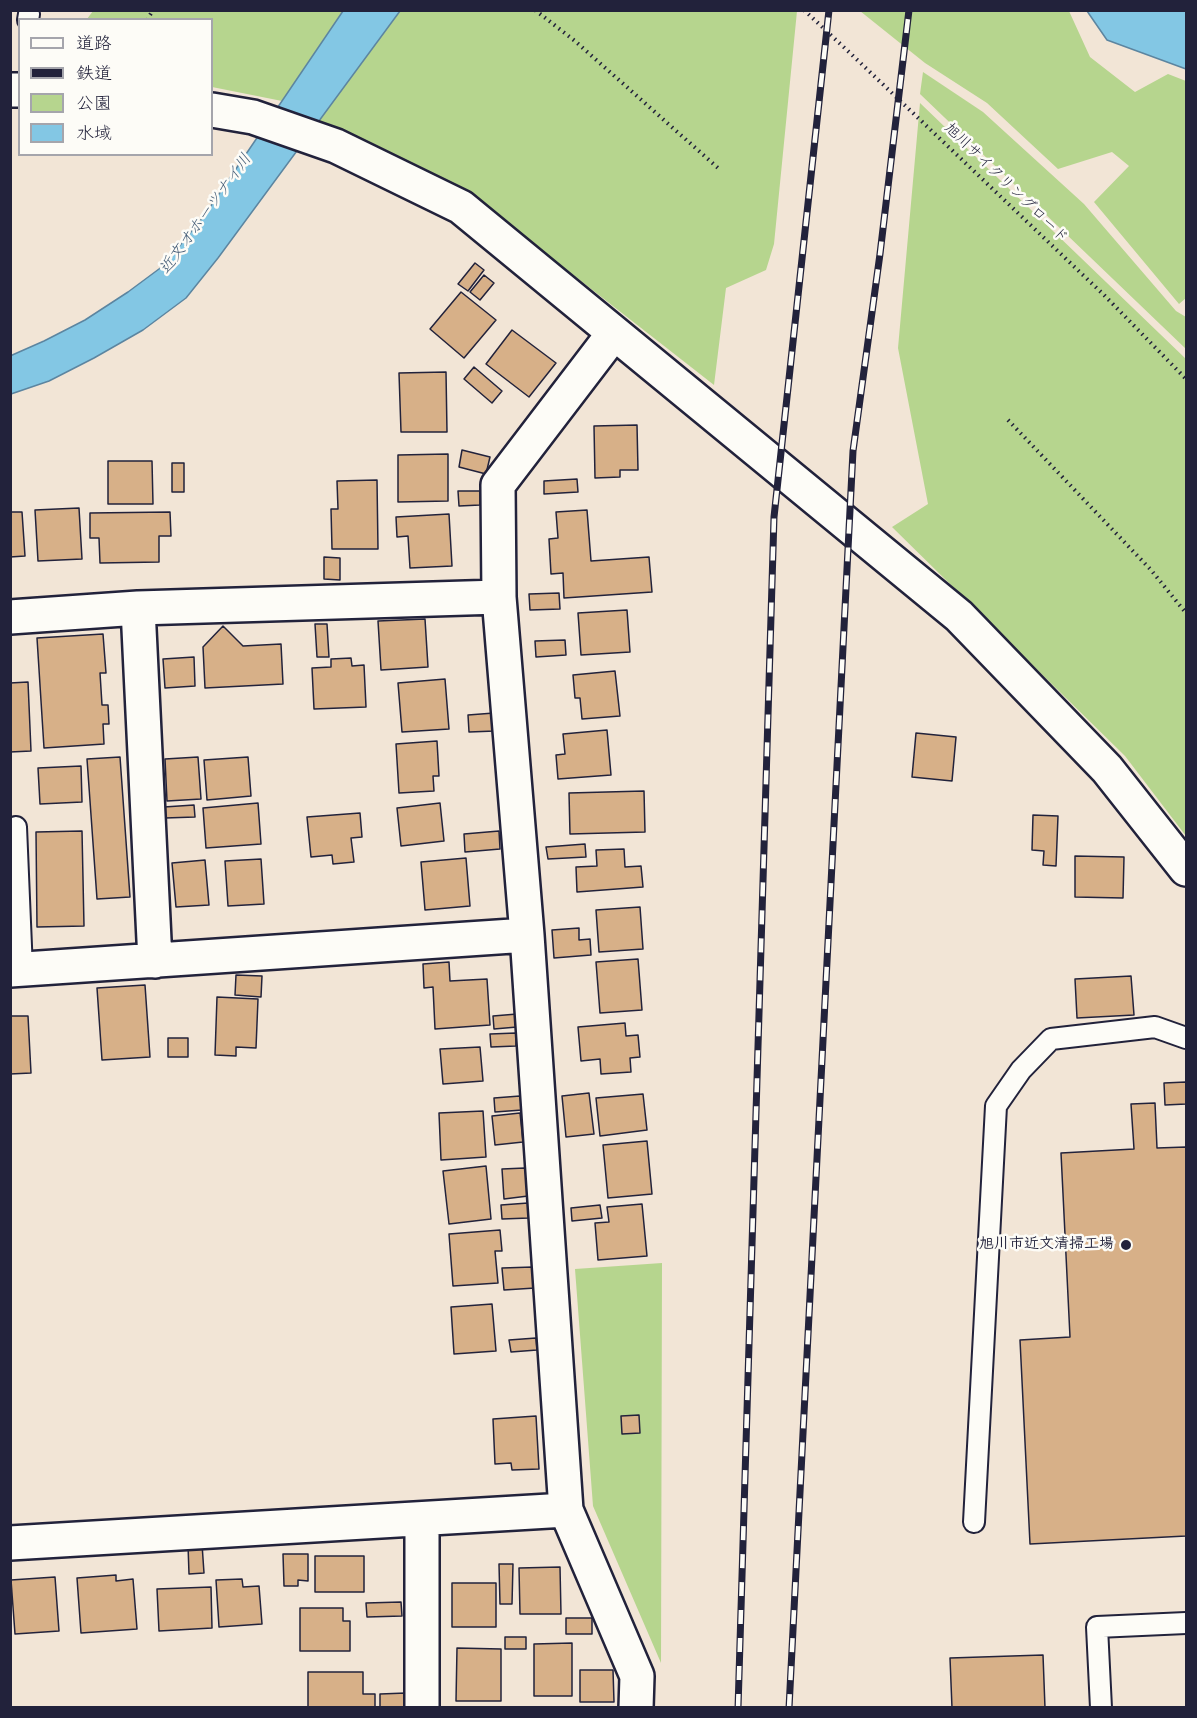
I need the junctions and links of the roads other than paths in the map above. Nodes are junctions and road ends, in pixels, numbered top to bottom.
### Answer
1 (213, 110) edge
2 (614, 333) junction
3 (499, 597) junction
4 (138, 608) junction
5 (10, 617) edge
6 (16, 827) dead end
7 (1186, 869) edge
8 (527, 935) junction
9 (155, 961) junction
10 (16, 970) edge
11 (1186, 1038) edge
12 (566, 1510) junction
13 (422, 1520) junction
14 (974, 1522) dead end
15 (10, 1544) edge
16 (1186, 1623) edge
17 (423, 1707) edge
18 (636, 1707) edge
19 (1101, 1707) edge

1 - 2 street
2 - 3 street
2 - 7 street
3 - 4 street
3 - 8 street
4 - 5 street
4 - 9 street
6 - 10 lane
8 - 9 street
8 - 12 street
9 - 10 street
11 - 14 lane
12 - 13 street
12 - 18 street
13 - 15 street
13 - 17 street
16 - 19 lane

